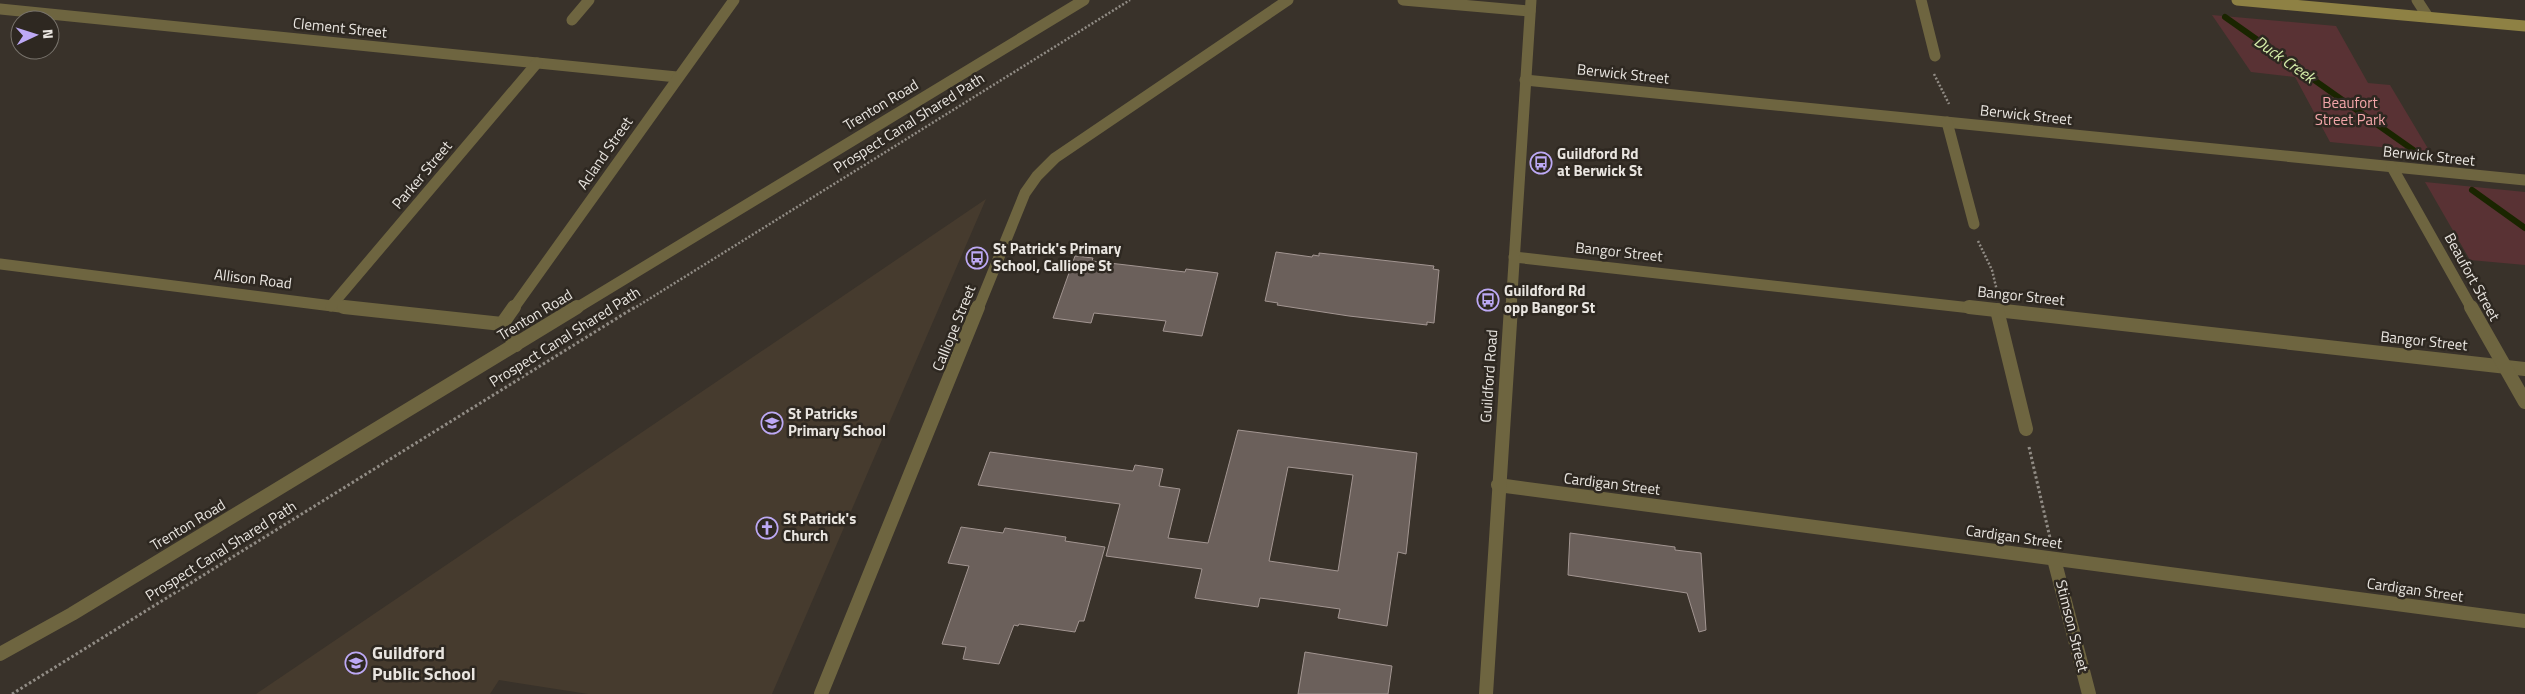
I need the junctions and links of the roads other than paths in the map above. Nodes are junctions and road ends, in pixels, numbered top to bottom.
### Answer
1 (589, 0) edge
2 (734, 0) edge
3 (1084, 0) edge
4 (1288, 0) edge
5 (1403, 0) edge
6 (1921, 0) edge
7 (2237, 0) edge
8 (2416, 0) edge
9 (1530, 6) edge
10 (0, 9) edge
11 (2428, 17) junction
12 (572, 20) dead end
13 (2525, 26) edge
14 (1935, 56) road end
15 (537, 63) junction
16 (677, 77) junction
17 (1525, 80) junction
18 (1947, 122) junction
19 (2392, 167) junction
20 (2525, 180) edge
21 (1974, 224) road end
22 (1514, 257) junction
23 (0, 264) edge
24 (331, 306) junction
25 (1997, 310) junction
26 (502, 324) junction
27 (516, 345) junction
28 (2505, 367) junction
29 (2525, 369) edge
30 (2525, 402) edge
31 (2026, 429) road end
32 (1498, 486) junction
33 (2054, 559) junction
34 (2525, 622) edge
35 (0, 654) edge
36 (821, 694) edge
37 (1486, 694) edge
38 (2089, 694) edge

1 - 12 street
2 - 16 street, Acland Street
3 - 27 street, Trenton Road
4 - 36 street, Calliope Street
5 - 9 street
6 - 14 street
7 - 11 street
8 - 11 street
9 - 17 street, Guildford Road
10 - 15 street, Clement Street
11 - 13 street
15 - 16 street, Clement Street
15 - 24 street, Parker Street
16 - 26 street, Acland Street
17 - 18 street, Berwick Street
17 - 22 street, Guildford Road
18 - 19 street, Berwick Street
18 - 21 street
19 - 20 street, Berwick Street
19 - 28 street, Beaufort Street
22 - 25 street, Bangor Street
22 - 32 street, Guildford Road
23 - 24 street, Allison Road
24 - 26 street, Allison Road
25 - 28 street, Bangor Street
25 - 31 street
26 - 27 street
27 - 35 street, Trenton Road
28 - 29 street, Bangor Street
28 - 30 street, Beaufort Street
32 - 33 street, Cardigan Street
32 - 37 street, Guildford Road
33 - 34 street, Cardigan Street
33 - 38 street, Stimson Street

